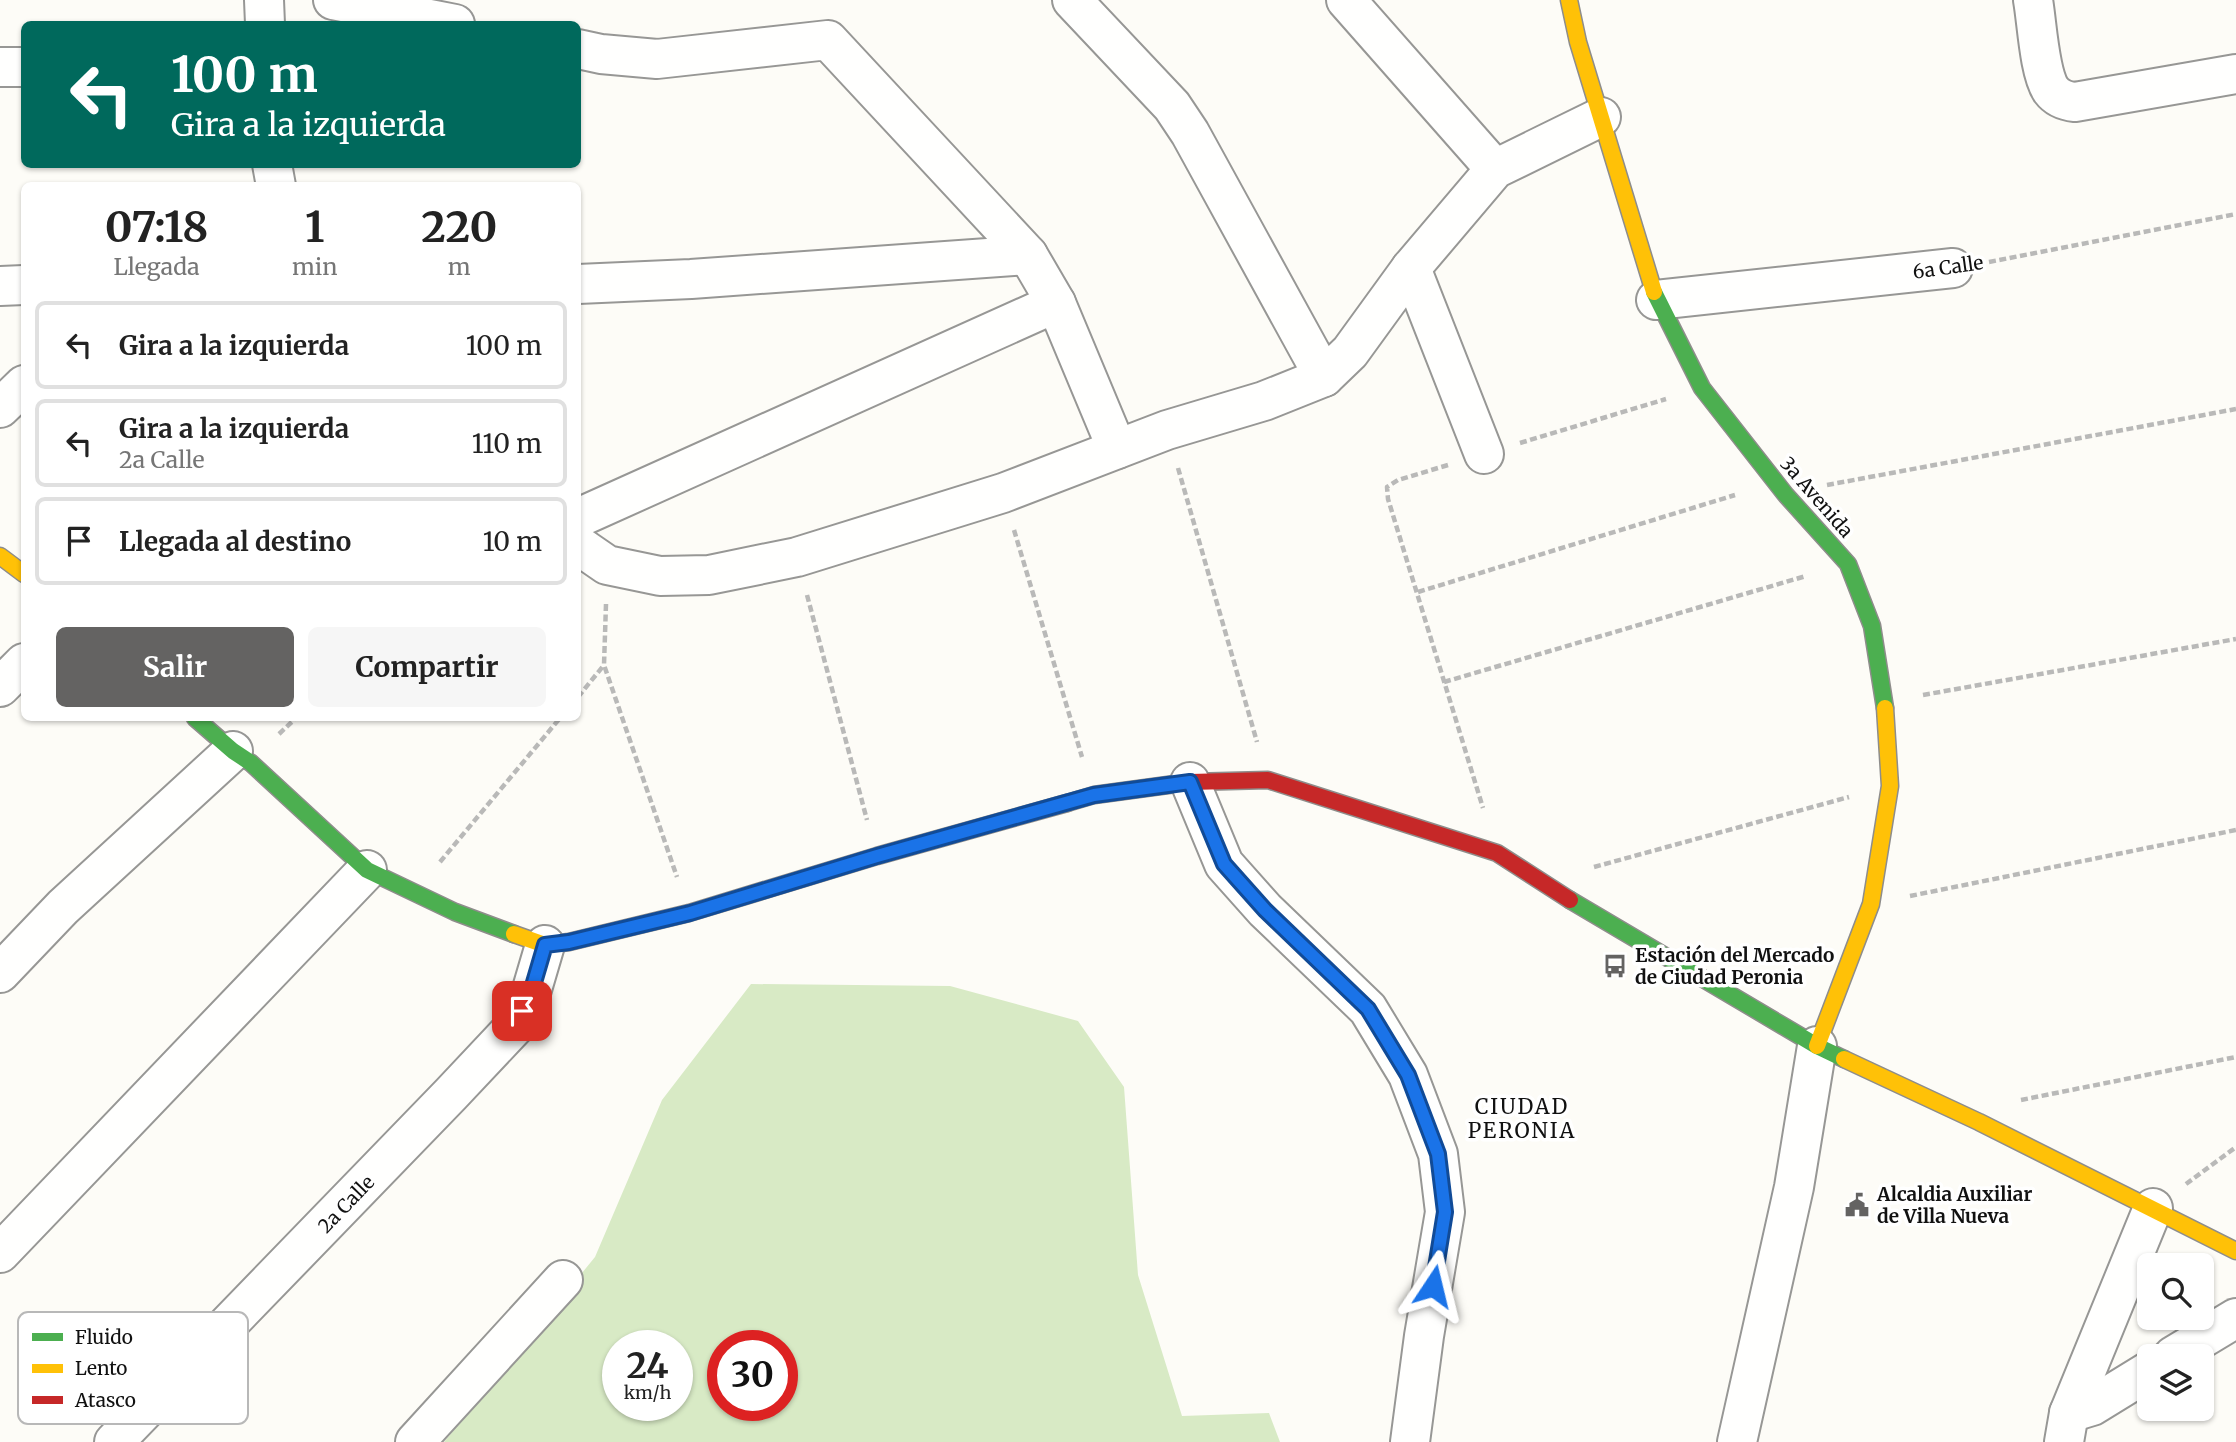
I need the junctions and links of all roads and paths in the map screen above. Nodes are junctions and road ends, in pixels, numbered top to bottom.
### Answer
1 (264, 0) edge
2 (334, 0) edge
3 (1072, 0) edge
4 (1346, 0) edge
5 (1570, 0) edge
6 (2034, 0) edge
7 (265, 21) edge
8 (439, 21) edge
9 (581, 50) edge
10 (0, 67) edge
11 (21, 67) edge
12 (2236, 74) edge
13 (1601, 117) junction
14 (1495, 169) junction
15 (2236, 214) edge
16 (1028, 255) junction
17 (1411, 268) junction
18 (1954, 268) joint
19 (581, 284) edge
20 (21, 285) edge
21 (0, 286) edge
22 (1656, 300) junction
23 (1056, 303) junction
24 (1324, 377) junction
25 (1702, 388) junction
26 (21, 389) edge
27 (0, 408) edge
28 (2236, 409) edge
29 (1167, 430) junction
30 (1117, 449) junction
31 (1484, 454) junction
32 (1781, 488) junction
33 (1003, 493) junction
34 (581, 517) edge
35 (592, 555) edge
36 (0, 556) edge
37 (797, 557) junction
38 (1847, 564) junction
39 (21, 572) edge
40 (1418, 592) junction
41 (2236, 639) edge
42 (604, 665) junction
43 (21, 666) edge
44 (1444, 682) junction
45 (0, 687) edge
46 (581, 693) edge
47 (1885, 702) junction
48 (198, 721) edge
49 (558, 721) edge
50 (233, 751) junction
51 (1268, 780) junction
52 (1190, 782) junction
53 (1890, 786) junction
54 (1094, 795) junction
55 (2236, 830) edge
56 (455, 844) dead end
57 (1497, 852) junction
58 (877, 856) junction
59 (367, 870) junction
60 (1541, 881) junction
61 (1871, 904) junction
62 (690, 913) junction
63 (545, 945) junction
64 (0, 973) edge
65 (1817, 1046) junction
66 (2236, 1057) edge
67 (1979, 1122) junction
68 (2236, 1147) edge
69 (2153, 1208) junction
70 (2236, 1251) edge
71 (0, 1253) edge
72 (563, 1280) dead end
73 (244, 1312) edge
74 (2236, 1318) edge
75 (2193, 1344) edge
76 (2137, 1378) edge
77 (137, 1424) edge
78 (2065, 1435) edge
79 (123, 1439) edge
80 (415, 1442) edge
81 (1410, 1442) edge
82 (1737, 1442) edge

1 - 7 street
2 - 8 street
3 - 24 street
4 - 14 street
5 - 13 main road, 3a Avenida
6 - 12 street
9 - 16 street
10 - 11 street
13 - 14 street
13 - 22 main road, 3a Avenida
14 - 17 street
15 - 18 path, 6a Calle
16 - 19 street
16 - 23 street
17 - 24 street
17 - 31 street
18 - 22 street, 6a Calle
20 - 21 street
22 - 25 main road, 3a Avenida
23 - 30 street
23 - 34 street
24 - 29 street
25 - 31 path
25 - 32 main road, 3a Avenida
26 - 27 street
28 - 32 path
29 - 30 street
29 - 51 path
30 - 33 street
31 - 40 path
32 - 38 main road, 3a Avenida
32 - 40 path
33 - 37 street
33 - 54 path
35 - 37 street
35 - 42 path
36 - 39 main road
37 - 58 path
38 - 44 path
38 - 47 main road, 3a Avenida
40 - 44 path
41 - 47 path
42 - 46 path
42 - 62 path
43 - 45 street
44 - 57 path
47 - 53 main road, 3a Avenida
48 - 50 main road
49 - 56 path
50 - 59 main road
50 - 64 street
51 - 52 main road
51 - 57 main road
52 - 54 main road
52 - 81 street
53 - 60 path
53 - 61 main road, 3a Avenida
54 - 58 main road
55 - 61 path
57 - 60 main road
58 - 62 main road
59 - 63 main road
59 - 71 street
60 - 65 main road
61 - 65 main road, 3a Avenida
62 - 63 main road
63 - 73 street, 2a Calle
65 - 67 main road
65 - 82 street
66 - 67 path
67 - 69 main road
68 - 69 path
69 - 70 main road
69 - 78 street
72 - 80 street
74 - 75 street
76 - 78 street
77 - 79 street, 2a Calle

